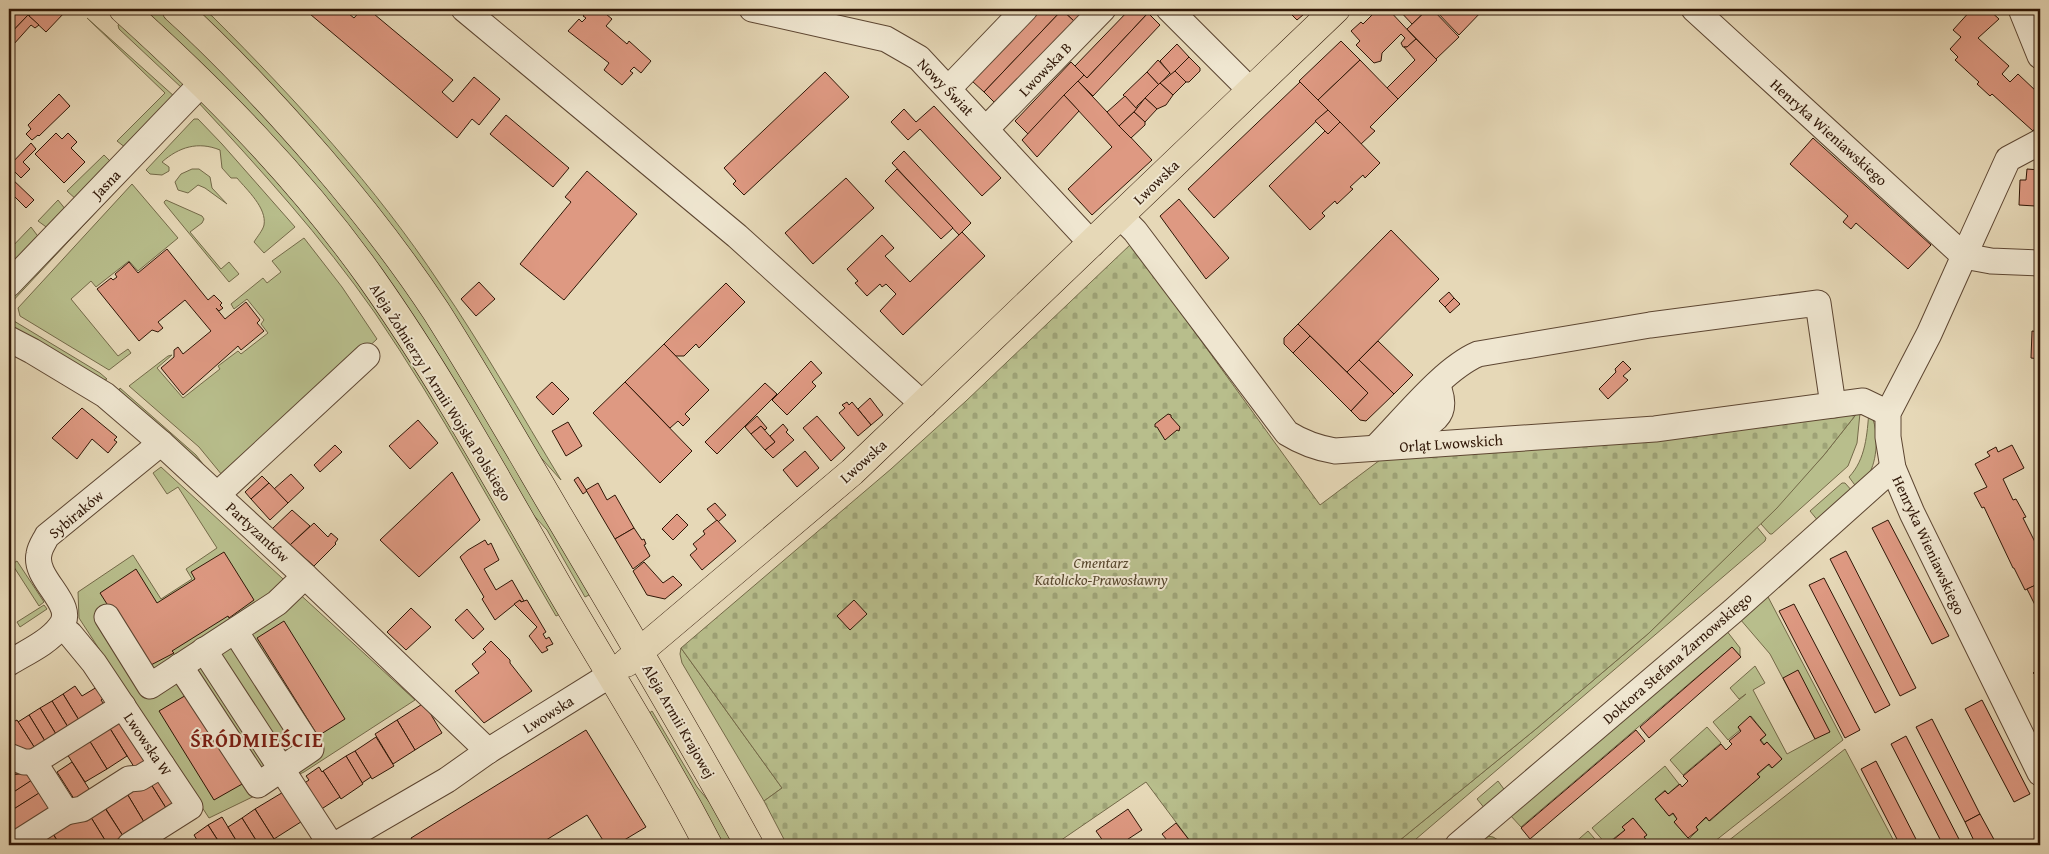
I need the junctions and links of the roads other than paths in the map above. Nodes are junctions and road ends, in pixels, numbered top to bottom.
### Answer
1 (123, 9) edge
2 (176, 9) edge
3 (464, 9) edge
4 (752, 9) edge
5 (1025, 9) edge
6 (1103, 9) edge
7 (1169, 9) edge
8 (1336, 9) edge
9 (1694, 9) edge
10 (2022, 9) edge
11 (2040, 56) edge
12 (202, 83) junction
13 (949, 88) junction
14 (1251, 90) junction
15 (986, 129) junction
16 (2040, 142) edge
17 (1120, 216) junction
18 (1092, 244) junction
19 (1964, 256) junction
20 (2040, 263) edge
21 (9, 284) edge
22 (9, 339) edge
23 (367, 356) dead end
24 (924, 405) junction
25 (1833, 405) junction
26 (1888, 413) junction
27 (1383, 440) junction
28 (161, 442) junction
29 (1893, 468) junction
30 (218, 494) junction
31 (305, 576) junction
32 (106, 617) dead end
33 (61, 627) junction
34 (235, 631) junction
35 (204, 650) junction
36 (639, 653) junction
37 (9, 663) edge
38 (180, 666) junction
39 (610, 675) junction
40 (223, 678) junction
41 (123, 706) junction
42 (212, 715) junction
43 (488, 751) junction
44 (9, 756) edge
45 (34, 762) junction
46 (162, 765) junction
47 (281, 769) junction
48 (2040, 773) edge
49 (66, 812) junction
50 (14, 845) edge
51 (130, 845) edge
52 (331, 845) edge
53 (335, 845) edge
54 (708, 845) edge
55 (749, 845) edge
56 (1458, 845) edge

1 - 12 main road, Aleja Żołnierzy I Armii Wojska Polskiego
2 - 36 main road, Aleja Armii Krajowej
3 - 24 street
4 - 13 street, Nowy Świat
5 - 13 street
6 - 15 street, Lwowska B
7 - 14 street
8 - 14 main road, Lwowska
9 - 19 street, Henryka Wieniawskiego
10 - 11 street
12 - 21 street, Jasna
12 - 39 main road, Aleja Żołnierzy I Armii Wojska Polskiego
13 - 15 street, Nowy Świat
14 - 17 main road, Lwowska
15 - 18 street, Nowy Świat
16 - 19 street
17 - 18 main road, Lwowska
17 - 27 street, Orląt Lwowskich
18 - 24 main road, Lwowska
19 - 20 street
19 - 26 street, Henryka Wieniawskiego
22 - 28 street, Partyzantów
23 - 30 street
24 - 36 main road, Lwowska
25 - 26 street, Orląt Lwowskich
25 - 27 street, Orląt Lwowskich
25 - 27 street
26 - 29 street, Henryka Wieniawskiego
28 - 30 street, Partyzantów
28 - 33 street, Sybiraków
29 - 48 street, Henryka Wieniawskiego
29 - 56 street, Doktora Stefana Żarnowskiego
30 - 31 street, Partyzantów
31 - 34 street
31 - 43 street, Partyzantów
32 - 38 street
33 - 37 street
33 - 41 street, Lwowska W
34 - 35 street
34 - 40 street
34 - 47 street
35 - 38 street
35 - 40 street
36 - 39 main road, Lwowska
36 - 55 main road, Aleja Armii Krajowej
38 - 42 street
39 - 43 street, Lwowska
39 - 54 main road
40 - 42 street
40 - 47 street
41 - 45 street
41 - 46 street, Lwowska W
42 - 47 street
43 - 53 street, Lwowska
44 - 45 street
45 - 49 street
46 - 49 street
46 - 51 street, Lwowska W
47 - 52 street
49 - 50 street

